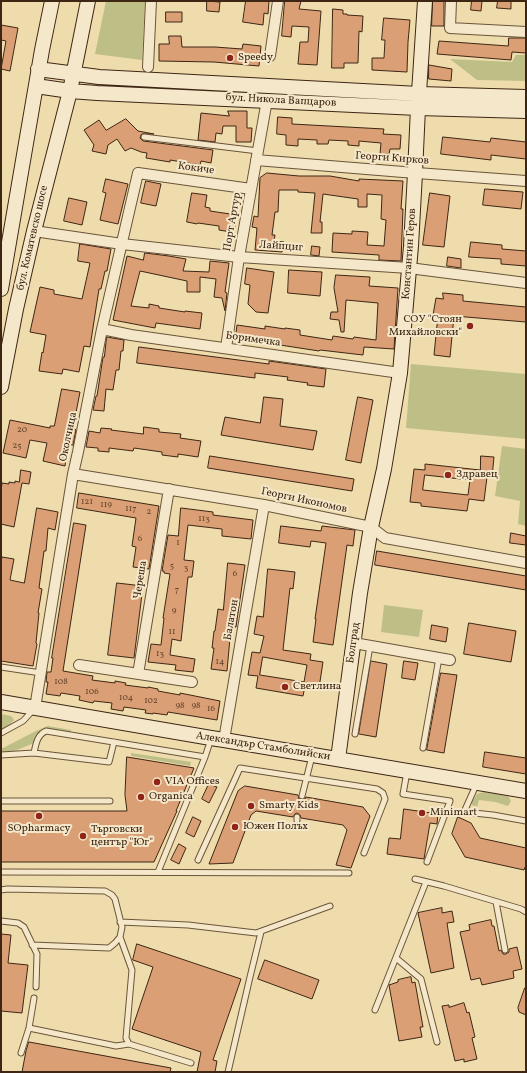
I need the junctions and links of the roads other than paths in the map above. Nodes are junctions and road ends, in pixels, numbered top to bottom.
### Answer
1 (52, 1) edge
2 (88, 1) edge
3 (151, 1) edge
4 (278, 1) edge
5 (425, 1) edge
6 (451, 1) edge
7 (526, 32) edge
8 (270, 56) dead end
9 (148, 67) dead end
10 (38, 69) junction
11 (73, 74) junction
12 (36, 86) junction
13 (70, 91) junction
14 (419, 94) junction
15 (526, 97) edge
16 (267, 100) junction
17 (418, 108) junction
18 (526, 111) edge
19 (144, 137) dead end
20 (257, 155) junction
21 (138, 173) joint
22 (416, 173) junction
23 (526, 180) edge
24 (251, 189) junction
25 (34, 231) junction
26 (122, 244) junction
27 (239, 257) junction
28 (409, 268) junction
29 (526, 283) edge
30 (1, 289) edge
31 (102, 329) junction
32 (226, 348) junction
33 (400, 373) junction
34 (1, 387) edge
35 (73, 474) junction
36 (168, 489) junction
37 (264, 505) junction
38 (371, 527) junction
39 (526, 563) edge
40 (354, 643) junction
41 (370, 646) junction
42 (439, 658) junction
43 (450, 660) dead end
44 (79, 665) dead end
45 (1, 667) edge
46 (40, 673) junction
47 (138, 674) junction
48 (192, 682) dead end
49 (1, 702) edge
50 (35, 708) junction
51 (1, 733) edge
52 (356, 734) dead end
53 (218, 739) junction
54 (114, 742) junction
55 (423, 748) dead end
56 (34, 753) junction
57 (1, 755) edge
58 (312, 755) junction
59 (205, 757) junction
60 (338, 759) junction
61 (408, 771) junction
62 (306, 778) junction
63 (477, 782) junction
64 (526, 790) edge
65 (302, 796) dead end
66 (1, 800) edge
67 (110, 801) dead end
68 (526, 821) edge
69 (364, 853) dead end
70 (198, 860) dead end
71 (427, 862) dead end
72 (1, 872) edge
73 (158, 872) junction
74 (350, 873) dead end
75 (415, 879) dead end
76 (426, 882) junction
77 (1, 890) edge
78 (496, 902) junction
79 (330, 906) dead end
80 (526, 912) edge
81 (1, 921) edge
82 (120, 922) junction
83 (261, 932) junction
84 (120, 938) junction
85 (32, 945) junction
86 (505, 950) dead end
87 (396, 958) junction
88 (36, 987) dead end
89 (34, 998) dead end
90 (375, 1010) dead end
91 (30, 1028) junction
92 (437, 1042) dead end
93 (129, 1044) junction
94 (21, 1054) dead end
95 (191, 1063) dead end
96 (228, 1072) edge

1 - 10 street
2 - 11 street
3 - 9 street
4 - 8 street
5 - 14 street, Константин Геров
6 - 7 street
10 - 11 street, бул. Никола Вапцаров
10 - 12 street, бул. Коматевско шосе
11 - 13 street, бул. Коматевско шосе
11 - 14 street, бул. Никола Вапцаров
12 - 13 street, бул. Никола Вапцаров
12 - 30 street, бул. Коматевско шосе
13 - 16 street, бул. Никола Вапцаров
13 - 25 street, бул. Коматевско шосе
14 - 15 street, бул. Никола Вапцаров
14 - 17 street, Константин Геров
16 - 17 street, бул. Никола Вапцаров
16 - 20 street, Порт Артур
17 - 18 street, бул. Никола Вапцаров
17 - 22 street, Константин Геров
19 - 20 lane
20 - 22 street, Георги Кирков
20 - 24 street, Порт Артур
21 - 24 street, Кокиче
21 - 26 street, Околчица
22 - 23 street, Георги Кирков
22 - 28 street, Константин Геров
24 - 27 street, Порт Артур
25 - 26 street, Лайпциг
25 - 34 street, бул. Коматевско шосе
26 - 27 street, Лайпциг
26 - 31 street, Околчица
27 - 28 street, Лайпциг
27 - 32 street, Порт Артур
28 - 29 street, Лайпциг
28 - 33 street, Константин Геров
31 - 32 street, Боримечка
31 - 35 street, Околчица
32 - 33 street, Боримечка
33 - 38 street, Константин Геров
35 - 36 street, Георги Икономов
35 - 46 street, Околчица
36 - 37 street, Георги Икономов
36 - 47 street, Череша
37 - 38 street, Георги Икономов
37 - 53 street, Балатон
38 - 39 street, Георги Икономов
38 - 40 street, Болград
40 - 41 street
40 - 60 street, Болград
41 - 42 street
41 - 52 lane
42 - 43 street
42 - 55 lane
44 - 47 street
45 - 46 lane
46 - 50 street, Околчица
47 - 48 street
49 - 50 street, Александър Стамболийски
50 - 51 lane
50 - 53 street, Александър Стамболийски
53 - 58 street, Александър Стамболийски
53 - 59 lane
54 - 56 lane
54 - 56 lane
54 - 59 lane
56 - 57 lane
58 - 60 street, Александър Стамболийски
58 - 62 lane
59 - 73 lane
60 - 61 street, Александър Стамболийски
61 - 63 street, Александър Стамболийски
61 - 71 lane
62 - 65 lane
62 - 69 lane
62 - 70 lane
63 - 64 street, Александър Стамболийски
63 - 68 lane
66 - 67 lane
72 - 73 lane
73 - 74 lane
75 - 76 lane
76 - 78 lane
76 - 87 lane
77 - 82 lane
78 - 80 lane
78 - 86 lane
79 - 83 lane
81 - 85 lane
82 - 83 lane
82 - 84 lane
83 - 96 lane
84 - 85 lane
84 - 93 lane
85 - 88 lane
87 - 90 lane
87 - 92 lane
89 - 91 lane
91 - 93 lane
91 - 94 lane
93 - 95 lane

